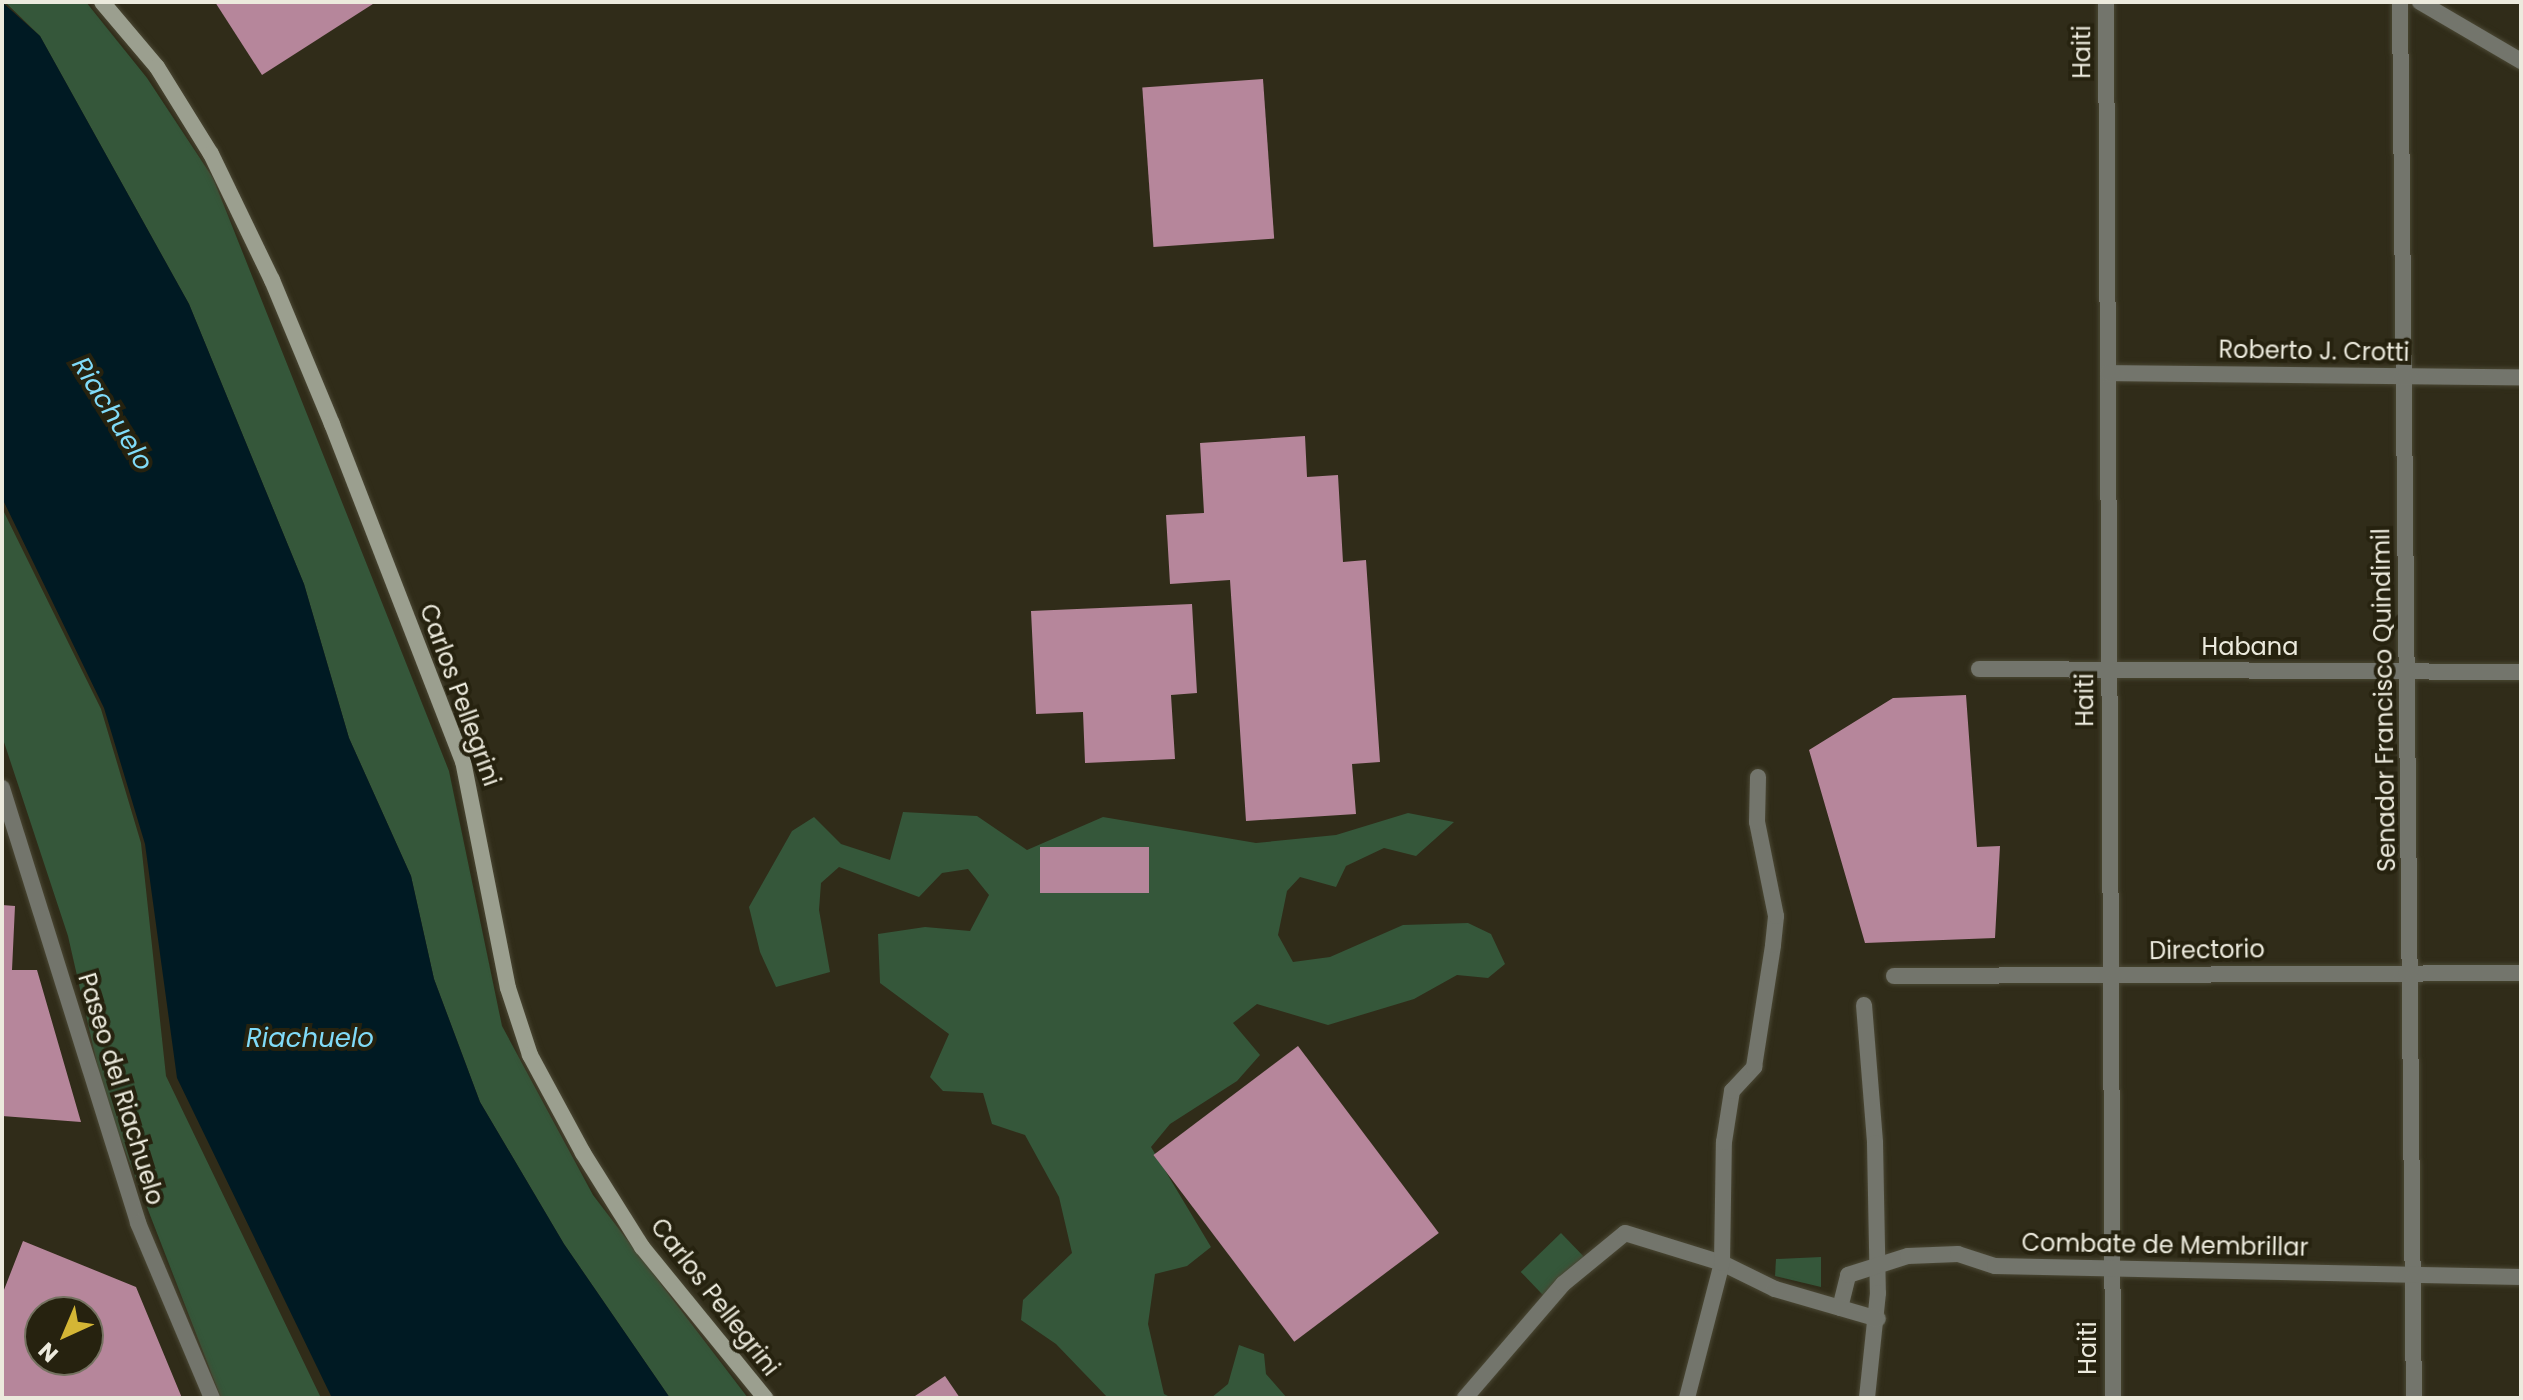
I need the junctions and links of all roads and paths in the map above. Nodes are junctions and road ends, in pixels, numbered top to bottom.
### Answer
1 (102, 2) edge
2 (2106, 2) edge
3 (2400, 2) edge
4 (2420, 2) edge
5 (2521, 61) edge
6 (2108, 373) junction
7 (2407, 375) junction
8 (2521, 377) edge
9 (1979, 669) dead end
10 (2109, 671) junction
11 (2405, 671) junction
12 (2521, 672) edge
13 (1758, 777) dead end
14 (2, 788) edge
15 (2412, 971) junction
16 (2521, 973) edge
17 (1894, 976) dead end
18 (2110, 976) junction
19 (1864, 1005) dead end
20 (1722, 1263) junction
21 (1874, 1266) junction
22 (2112, 1268) junction
23 (2412, 1273) junction
24 (2521, 1277) edge
25 (1840, 1308) junction
26 (1878, 1319) junction
27 (212, 1398) edge
28 (765, 1398) edge
29 (1465, 1398) edge
30 (1687, 1398) edge
31 (1867, 1398) edge
32 (2113, 1398) edge
33 (2414, 1398) edge

1 - 28 street, Carlos Pellegrini
2 - 6 street, Haiti
3 - 7 street, Senador Francisco Quindimil
4 - 5 street
6 - 7 street, Roberto J. Crotti
6 - 10 street, Haiti
7 - 8 street, Roberto J. Crotti
7 - 11 street, Senador Francisco Quindimil
9 - 10 street, Habana
10 - 11 street, Habana
10 - 18 street, Haiti
11 - 12 street, Habana
11 - 15 street, Senador Francisco Quindimil
13 - 20 street
14 - 27 street, Paseo del Riachuelo
15 - 16 street, Directorio
15 - 18 street, Directorio
15 - 23 street, Senador Francisco Quindimil
17 - 18 street, Directorio
18 - 22 street, Haiti
19 - 21 street
20 - 25 street
20 - 29 street
20 - 30 street
21 - 22 street, Combate de Membrillar
21 - 25 street, Combate de Membrillar
21 - 26 street
22 - 23 street, Combate de Membrillar
22 - 32 street, Haiti
23 - 24 street, Combate de Membrillar
23 - 33 street, Senador Francisco Quindimil
25 - 26 street
26 - 31 street

